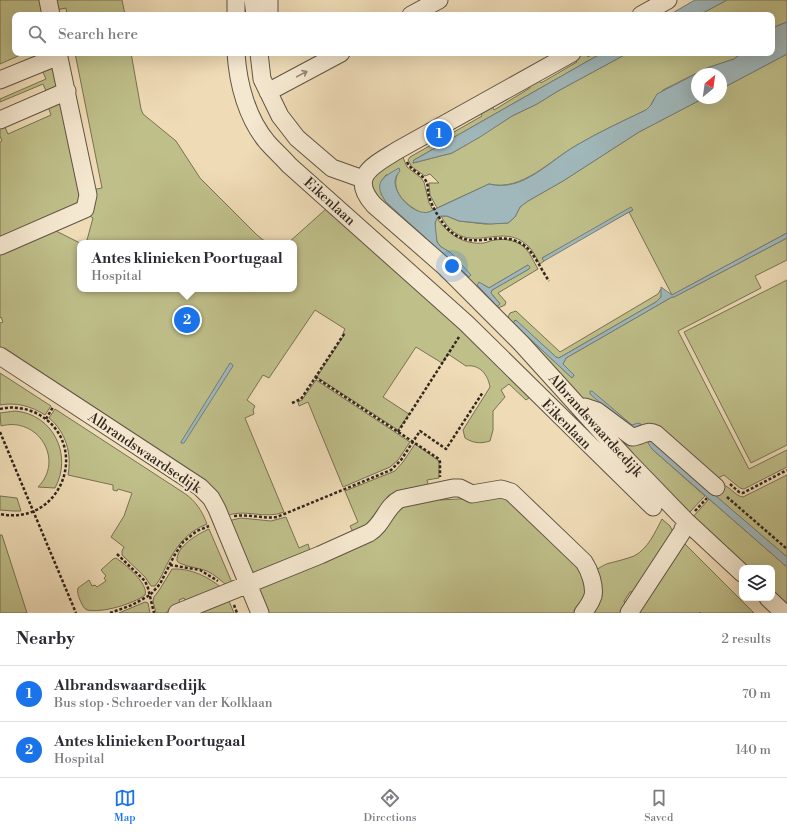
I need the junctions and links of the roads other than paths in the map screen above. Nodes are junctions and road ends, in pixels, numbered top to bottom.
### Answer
1 (48, 0) edge
2 (236, 0) edge
3 (253, 0) edge
4 (269, 0) edge
5 (438, 0) edge
6 (668, 0) edge
7 (50, 12) edge
8 (236, 12) edge
9 (255, 12) edge
10 (269, 12) edge
11 (416, 12) edge
12 (646, 12) edge
13 (54, 56) edge
14 (58, 56) edge
15 (236, 56) edge
16 (260, 56) edge
17 (269, 56) edge
18 (334, 56) edge
19 (567, 56) edge
20 (0, 80) edge
21 (265, 86) junction
22 (67, 91) junction
23 (0, 120) edge
24 (363, 179) junction
25 (0, 246) edge
26 (0, 356) edge
27 (581, 408) junction
28 (710, 493) road end
29 (653, 507) dead end
30 (689, 518) junction
31 (739, 571) edge
32 (249, 584) junction
33 (771, 601) edge
34 (177, 613) edge
35 (260, 613) edge
36 (583, 613) edge
37 (629, 613) edge
38 (784, 613) edge

1 - 7 street
2 - 8 street
3 - 9 street
4 - 10 street
5 - 11 street
6 - 12 street
13 - 20 street
14 - 22 street
15 - 29 street, Eikenlaan
16 - 21 street
17 - 21 street
21 -> 18 street
19 - 24 street
21 - 24 street
22 - 23 street
22 - 25 street
24 - 27 street, Albrandswaardsedijk
26 - 32 street, Albrandswaardsedijk
27 - 28 street
27 - 30 street, Albrandswaardsedijk
30 - 31 street, Albrandswaardsedijk
30 - 37 street
32 - 34 street
32 - 35 street, Albrandswaardsedijk
32 - 36 street
33 - 38 street

